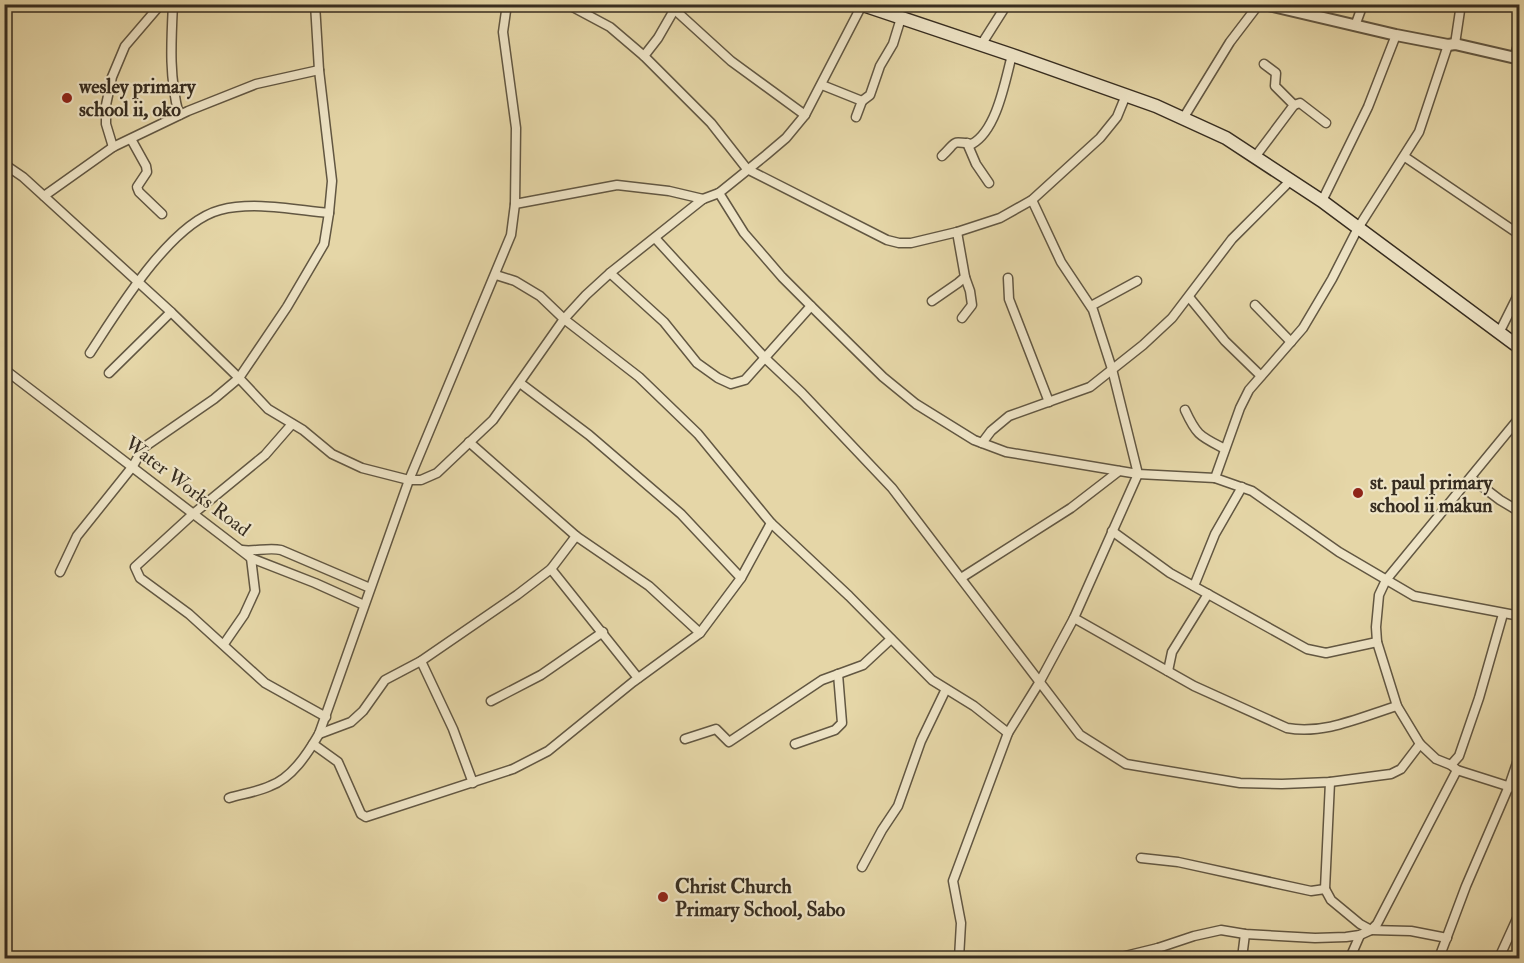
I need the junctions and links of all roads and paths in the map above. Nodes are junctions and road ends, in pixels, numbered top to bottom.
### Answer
1 (161, 4) edge
2 (173, 4) edge
3 (315, 4) edge
4 (507, 4) edge
5 (567, 4) edge
6 (1007, 4) edge
7 (1259, 4) edge
8 (1264, 4) edge
9 (1363, 4) edge
10 (1461, 4) edge
11 (861, 5) edge
12 (676, 7) edge
13 (901, 18) junction
14 (1355, 26) junction
15 (1396, 35) junction
16 (1520, 39) edge
17 (981, 45) junction
18 (1452, 45) junction
19 (1012, 55) junction
20 (644, 57) junction
21 (1517, 58) edge
22 (1264, 64) dead end
23 (320, 70) junction
24 (822, 85) junction
25 (1126, 95) junction
26 (862, 101) junction
27 (1294, 105) junction
28 (179, 115) junction
29 (806, 115) junction
30 (856, 117) dead end
31 (1184, 117) junction
32 (1326, 123) dead end
33 (131, 139) junction
34 (967, 143) junction
35 (113, 147) junction
36 (942, 156) dead end
37 (1255, 157) junction
38 (1405, 157) junction
39 (4, 164) edge
40 (747, 169) junction
41 (1291, 180) junction
42 (989, 183) dead end
43 (719, 193) junction
44 (44, 196) junction
45 (703, 199) junction
46 (1032, 200) junction
47 (1322, 201) junction
48 (515, 204) junction
49 (329, 213) junction
50 (162, 214) dead end
51 (1358, 228) junction
52 (957, 232) junction
53 (1520, 235) edge
54 (655, 238) junction
55 (610, 273) junction
56 (496, 275) junction
57 (965, 277) junction
58 (1008, 278) dead end
59 (1137, 280) dead end
60 (138, 282) junction
61 (1520, 288) edge
62 (1189, 297) junction
63 (932, 301) dead end
64 (1255, 305) dead end
65 (811, 306) junction
66 (1091, 306) junction
67 (171, 312) junction
68 (962, 318) dead end
69 (564, 320) junction
70 (1499, 333) junction
71 (1291, 342) junction
72 (1520, 348) edge
73 (90, 353) dead end
74 (766, 359) junction
75 (1112, 369) junction
76 (5, 371) edge
77 (109, 373) dead end
78 (1261, 376) junction
79 (239, 378) junction
80 (520, 383) junction
81 (1049, 402) junction
82 (1185, 410) dead end
83 (1520, 417) edge
84 (292, 424) junction
85 (469, 442) junction
86 (982, 443) junction
87 (1226, 448) junction
88 (133, 466) junction
89 (1119, 471) junction
90 (1137, 474) junction
91 (1215, 478) junction
92 (1471, 478) junction
93 (409, 480) junction
94 (1242, 487) junction
95 (1520, 512) edge
96 (193, 514) junction
97 (771, 523) junction
98 (1112, 531) junction
99 (576, 536) junction
100 (239, 549) junction
101 (251, 558) junction
102 (551, 569) junction
103 (60, 572) dead end
104 (741, 578) junction
105 (961, 578) junction
106 (1386, 580) junction
107 (1194, 586) junction
108 (370, 588) junction
109 (1208, 594) junction
110 (364, 605) junction
111 (1503, 614) junction
112 (1520, 616) edge
113 (1074, 618) junction
114 (603, 632) junction
115 (700, 633) junction
116 (891, 639) junction
117 (1377, 642) junction
118 (224, 645) junction
119 (421, 661) junction
120 (1168, 671) junction
121 (838, 674) junction
122 (638, 678) junction
123 (1039, 683) junction
124 (946, 689) junction
125 (490, 701) dead end
126 (1397, 706) junction
127 (326, 717) junction
128 (1008, 733) junction
129 (319, 734) junction
130 (685, 740) dead end
131 (313, 744) junction
132 (795, 744) dead end
133 (1420, 744) junction
134 (1520, 754) edge
135 (1454, 768) junction
136 (1330, 782) junction
137 (473, 783) junction
138 (1509, 786) junction
139 (1520, 790) edge
140 (229, 798) dead end
141 (1141, 858) dead end
142 (862, 867) dead end
143 (1325, 889) junction
144 (1520, 912) edge
145 (1371, 930) junction
146 (1245, 934) junction
147 (1360, 935) junction
148 (1447, 938) junction
149 (1158, 948) junction
150 (959, 958) edge
151 (1117, 958) edge
152 (1158, 958) edge
153 (1242, 958) edge
154 (1350, 958) edge
155 (1439, 958) edge
156 (1499, 958) edge

1 - 35 street
2 - 28 street
3 - 23 street
4 - 48 street
5 - 20 street
6 - 17 street
7 - 31 street
8 - 14 street
9 - 14 street
10 - 18 street
11 - 13 main road
11 - 24 street
12 - 20 street
12 - 29 street
13 - 17 main road
13 - 26 street
14 - 15 street
15 - 18 street
15 - 47 street
16 - 21 street
17 - 19 main road
18 - 21 street
18 - 38 street
19 - 25 main road
19 - 34 street
20 - 40 street
22 - 27 street
23 - 28 street
23 - 49 street
24 - 26 street
24 - 29 street
25 - 31 main road
25 - 46 street
26 - 30 street
27 - 32 street
27 - 37 street
28 - 33 street
29 - 40 street
31 - 37 main road
33 - 35 street
33 - 50 street
34 - 36 street
34 - 42 street
35 - 44 street
37 - 41 main road
38 - 51 street
38 - 53 street
39 - 44 street
40 - 43 street
40 - 52 street
41 - 47 main road
41 - 62 street
43 - 45 street
43 - 65 street
44 - 60 street
45 - 48 street
45 - 54 street
46 - 52 street
46 - 66 street
47 - 51 main road
48 - 56 street
49 - 60 street
49 - 79 street
51 - 70 main road
51 - 71 street
52 - 57 street
54 - 55 street
54 - 74 street
55 - 69 street
55 - 74 street
56 - 69 street
56 - 93 street
57 - 63 street
57 - 68 street
58 - 81 street
59 - 66 street
60 - 67 street
60 - 73 street
61 - 70 street
62 - 75 street
62 - 78 street
64 - 71 street
65 - 74 street
65 - 86 street
66 - 75 street
67 - 77 street
67 - 79 street
69 - 80 street
69 - 97 street
70 - 72 main road
71 - 78 street
74 - 105 street
75 - 81 street
75 - 90 street
76 - 88 street, Water Works Road
78 - 87 street
79 - 84 street
79 - 88 street
80 - 85 street
80 - 104 street
81 - 86 street
82 - 87 street
83 - 92 street
84 - 93 street
84 - 96 street
85 - 93 street
85 - 99 street
86 - 89 street
87 - 91 street
88 - 96 street, Water Works Road
88 - 103 street
89 - 90 street
89 - 105 street
90 - 91 street
90 - 98 street
91 - 94 street
92 - 95 street
92 - 106 street
93 - 108 street
94 - 106 street
94 - 107 street
96 - 100 street, Water Works Road
96 - 118 street
97 - 104 street
97 - 116 street
98 - 107 street
98 - 113 street
99 - 102 street
99 - 115 street
100 - 101 street
100 - 108 street, Water Works Road
101 - 110 street
101 - 118 street
102 - 114 street
102 - 119 street
104 - 115 street
105 - 123 street
106 - 111 street
106 - 117 street
107 - 109 street
108 - 110 street
109 - 117 street
109 - 120 street
110 - 127 street
111 - 112 street
111 - 135 street
113 - 120 street
113 - 123 street
114 - 122 street
114 - 125 street
115 - 122 street
116 - 121 street
116 - 124 street
117 - 126 street
118 - 127 street
119 - 129 street
119 - 137 street
120 - 126 street
121 - 130 street
121 - 132 street
122 - 137 street
123 - 128 street
123 - 136 street
124 - 128 street
124 - 142 street
126 - 133 street
127 - 129 street
128 - 150 street
129 - 131 street
131 - 137 street
131 - 140 street
133 - 135 street
133 - 136 street
134 - 138 street
135 - 138 street
135 - 145 street
136 - 143 street
138 - 139 street
138 - 148 street
141 - 143 street
143 - 145 street
144 - 156 street
145 - 147 street
145 - 148 street
146 - 147 street
146 - 149 street
146 - 153 street
147 - 154 street
148 - 155 street
149 - 151 street
149 - 152 street

